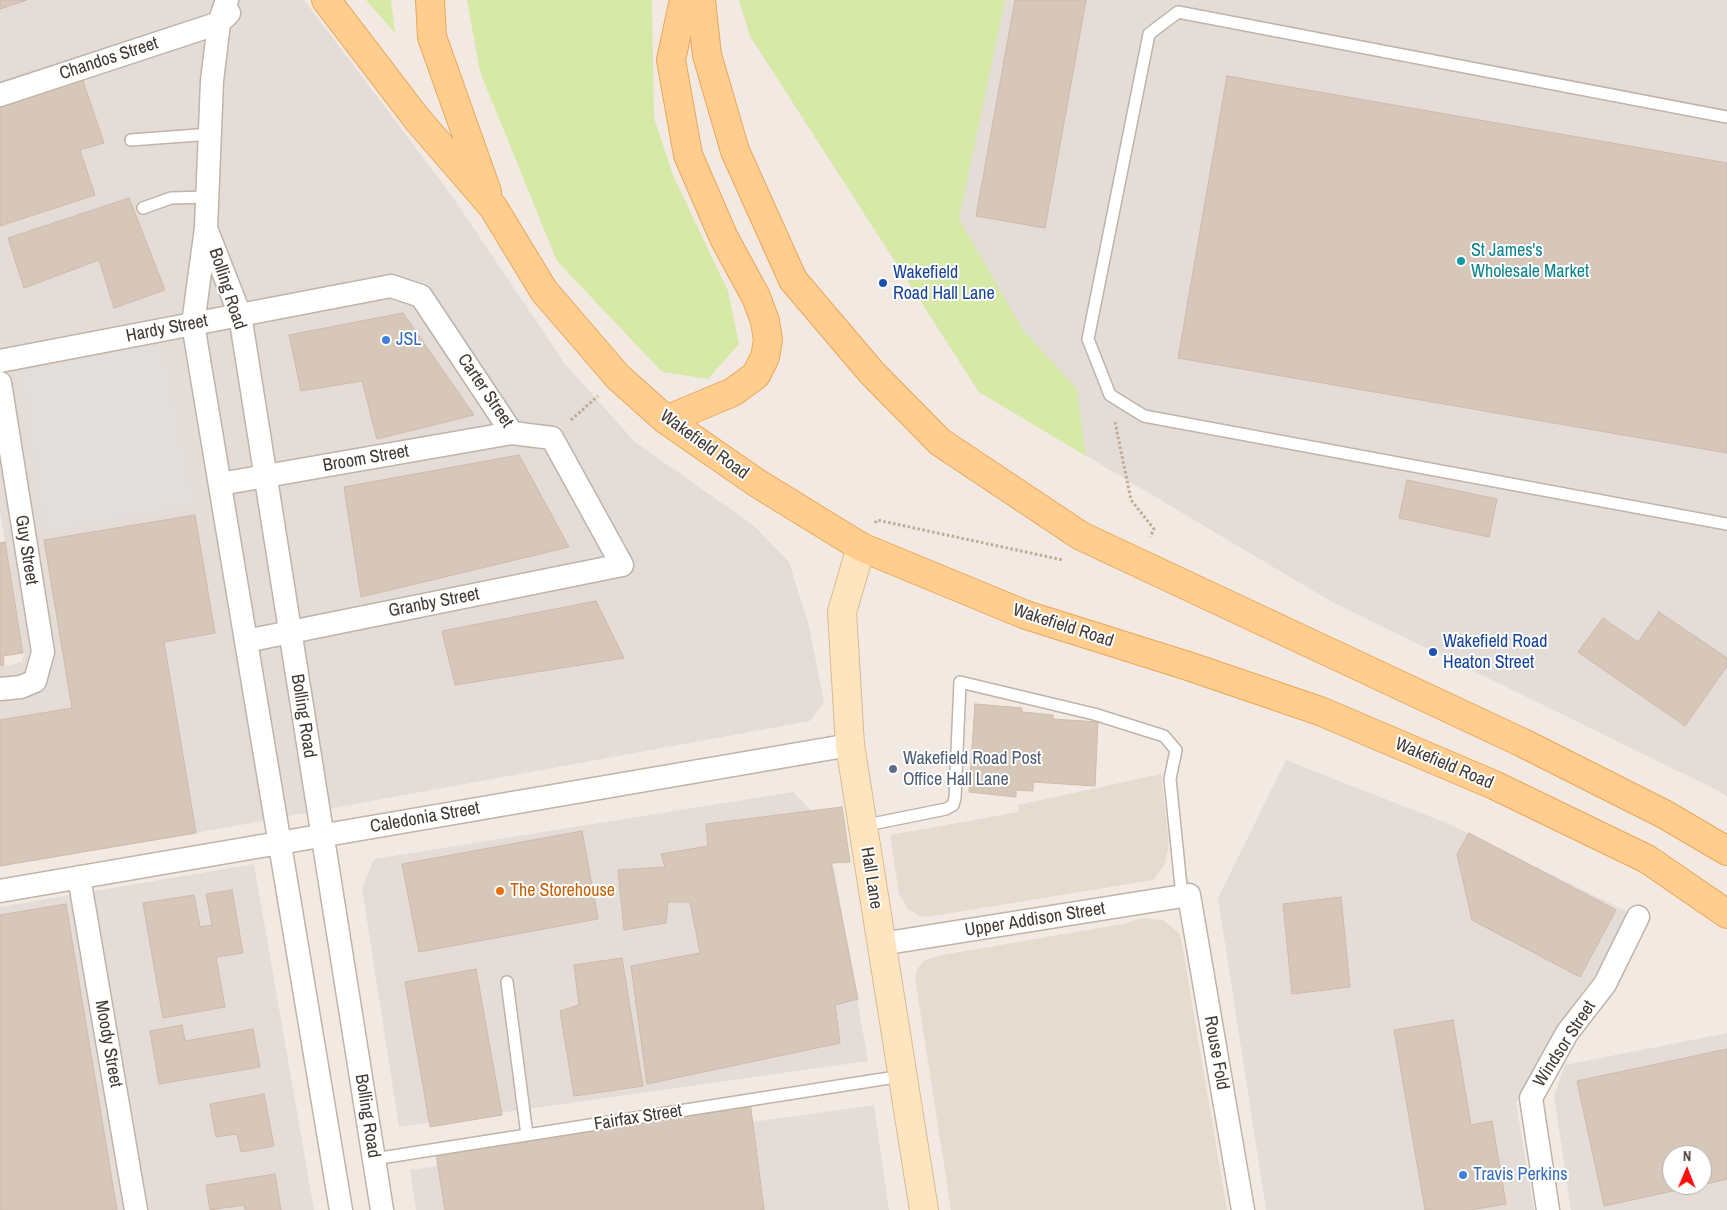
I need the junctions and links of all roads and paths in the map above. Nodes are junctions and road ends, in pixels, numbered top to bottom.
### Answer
1 (227, 0) edge
2 (242, 0) edge
3 (326, 0) edge
4 (430, 0) edge
5 (684, 0) edge
6 (701, 0) edge
7 (218, 23) junction
8 (0, 95) edge
9 (1727, 117) edge
10 (211, 134) junction
11 (131, 140) dead end
12 (208, 197) junction
13 (492, 207) junction
14 (142, 208) dead end
15 (206, 228) junction
16 (421, 296) joint
17 (240, 315) junction
18 (193, 324) junction
19 (0, 361) edge
20 (618, 377) junction
21 (0, 383) edge
22 (1110, 394) junction
23 (666, 420) junction
24 (512, 433) junction
25 (552, 438) junction
26 (266, 476) junction
27 (220, 484) junction
28 (1727, 524) edge
29 (1089, 540) junction
30 (861, 547) junction
31 (1137, 563) junction
32 (290, 632) junction
33 (246, 641) junction
34 (0, 690) edge
35 (850, 745) junction
36 (862, 826) junction
37 (322, 836) junction
38 (280, 843) junction
39 (1727, 851) edge
40 (79, 877) junction
41 (0, 891) edge
42 (1186, 896) junction
43 (1727, 914) edge
44 (1638, 917) dead end
45 (881, 944) junction
46 (506, 982) dead end
47 (902, 1076) junction
48 (527, 1135) junction
49 (374, 1159) junction
50 (136, 1210) edge
51 (341, 1210) edge
52 (382, 1210) edge
53 (924, 1210) edge
54 (1243, 1210) edge
55 (1548, 1210) edge

1 - 7 street, Bolling Road
2 - 7 street
3 - 13 main road
4 - 13 main road
5 - 23 main road
6 - 29 main road
7 - 8 street, Chandos Street
7 - 10 street, Bolling Road
9 - 22 lane
10 - 11 lane
10 - 12 street, Bolling Road
12 - 14 lane
12 - 15 street, Bolling Road
13 - 20 main road, Wakefield Road
15 - 17 street, Bolling Road
15 - 18 street, Bolling Road
16 - 17 street, Hardy Street
16 - 24 street, Carter Street
17 - 18 street, Hardy Street
17 - 26 street, Bolling Road
18 - 19 street, Hardy Street
18 - 27 street, Bolling Road
20 - 23 main road, Wakefield Road
20 - 25 path
21 - 34 street, Guy Street
22 - 28 lane
22 - 31 path
23 - 30 main road, Wakefield Road
24 - 25 street, Carter Street
24 - 26 street, Broom Street
25 - 32 street, Granby Street
26 - 27 street, Broom Street
26 - 32 street, Bolling Road
27 - 33 street, Bolling Road
29 - 30 path
29 - 31 main road
30 - 35 street, Hall Lane
30 - 43 main road, Wakefield Road
31 - 39 main road
32 - 33 street, Granby Street
32 - 37 street, Bolling Road
33 - 38 street, Bolling Road
35 - 36 street, Hall Lane
35 - 37 street, Caledonia Street
36 - 42 lane
36 - 45 street, Hall Lane
37 - 38 street, Caledonia Street
37 - 49 street, Bolling Road
38 - 40 street, Caledonia Street
38 - 51 street, Bolling Road
40 - 41 street, Caledonia Street
40 - 50 street, Moody Street
42 - 45 street, Upper Addison Street
42 - 54 street, Rouse Fold
44 - 55 street, Windsor Street
45 - 47 street, Hall Lane
46 - 48 lane
47 - 48 lane, Fairfax Street
47 - 53 street, Hall Lane
48 - 49 lane, Fairfax Street
49 - 52 street, Bolling Road

